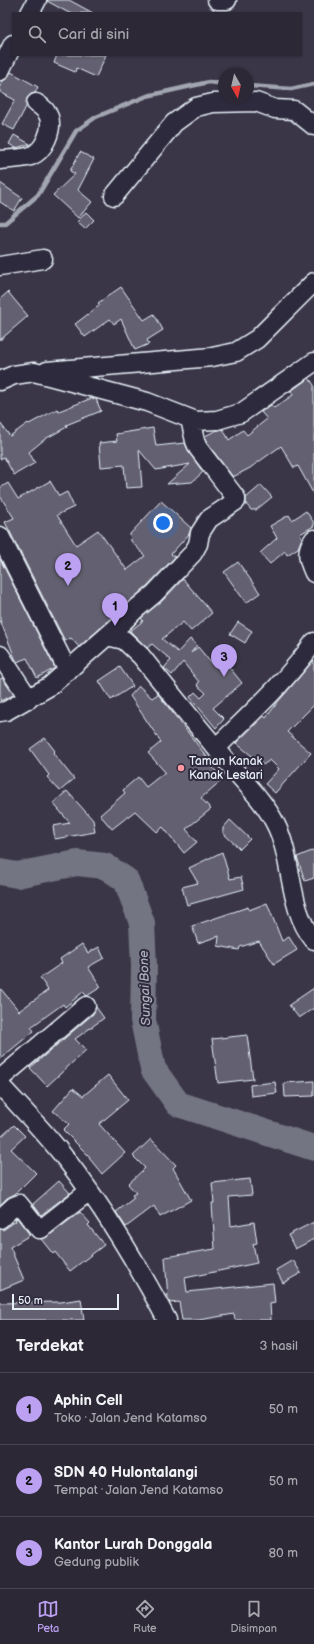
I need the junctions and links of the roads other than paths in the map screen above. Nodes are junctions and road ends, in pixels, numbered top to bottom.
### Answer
1 (36, 0) edge
2 (217, 0) edge
3 (227, 0) edge
4 (30, 12) edge
5 (12, 46) edge
6 (0, 71) edge
7 (36, 103) dead end
8 (314, 126) edge
9 (0, 160) edge
10 (114, 196) dead end
11 (43, 259) dead end
12 (0, 266) edge
13 (314, 282) edge
14 (314, 362) edge
15 (34, 372) junction
16 (0, 381) edge
17 (190, 419) junction
18 (0, 536) edge
19 (314, 539) edge
20 (314, 573) edge
21 (108, 636) junction
22 (314, 642) edge
23 (0, 655) edge
24 (68, 671) junction
25 (29, 699) junction
26 (3, 712) edge
27 (216, 748) junction
28 (314, 940) edge
29 (86, 1006) dead end
30 (0, 1079) edge
31 (0, 1085) edge
32 (88, 1192) junction
33 (0, 1220) edge
34 (167, 1320) edge

1 - 4 street
2 - 3 street
5 - 6 street
7 - 9 street
8 - 10 street
11 - 12 street
13 - 15 street
14 - 17 street
15 - 16 street
15 - 17 street
17 - 21 street
18 - 24 street
19 - 20 street
21 - 24 street
21 - 27 street
22 - 27 street
23 - 25 street
24 - 25 street
25 - 26 street
27 - 28 street
29 - 30 street
31 - 32 street
32 - 33 street
32 - 34 street

